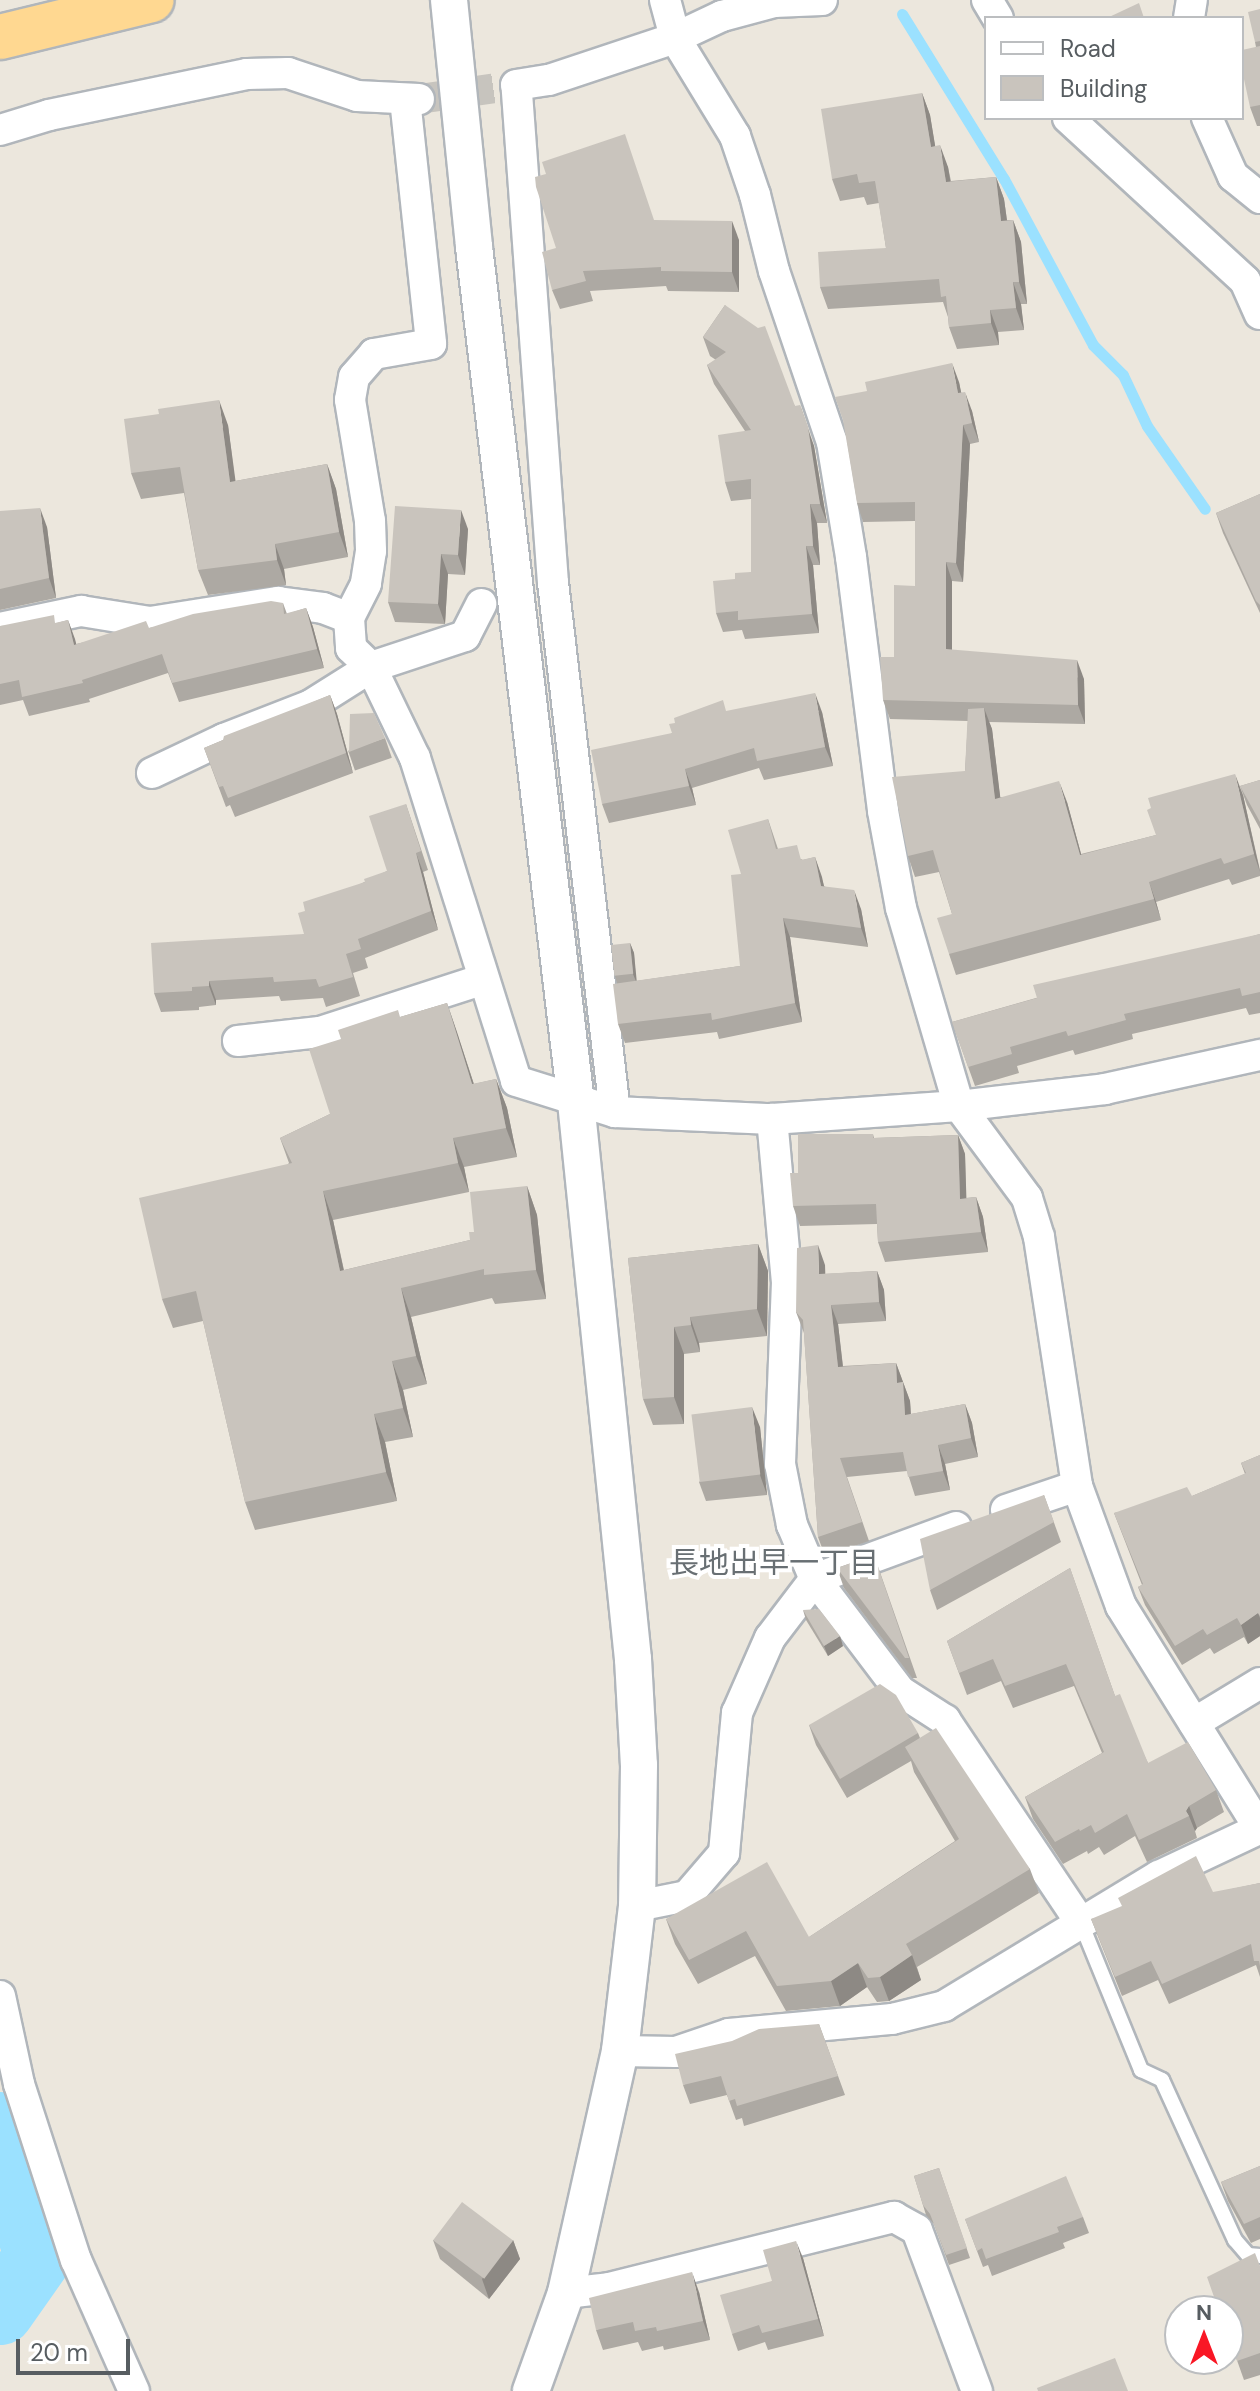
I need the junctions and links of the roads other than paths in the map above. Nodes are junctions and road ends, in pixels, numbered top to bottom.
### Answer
1 (152, 0) edge
2 (449, 0) edge
3 (665, 0) edge
4 (822, 0) edge
5 (0, 37) edge
6 (675, 38) junction
7 (1070, 120) edge
8 (1208, 120) edge
9 (0, 130) edge
10 (1260, 196) edge
11 (1260, 314) edge
12 (481, 604) dead end
13 (349, 618) junction
14 (0, 628) edge
15 (371, 667) junction
16 (152, 773) dead end
17 (484, 979) junction
18 (238, 1041) dead end
19 (1260, 1055) edge
20 (576, 1102) junction
21 (959, 1106) junction
22 (615, 1112) junction
23 (772, 1119) junction
24 (1077, 1486) junction
25 (815, 1579) junction
26 (1260, 1683) edge
27 (1194, 1723) junction
28 (1260, 1829) edge
29 (637, 1906) junction
30 (1081, 1923) junction
31 (0, 1996) edge
32 (620, 2051) junction
33 (1260, 2256) edge
34 (566, 2293) junction
35 (134, 2391) edge
36 (531, 2391) edge
37 (977, 2391) edge

1 - 5 highway
2 - 20 street
3 - 6 street
4 - 6 street
6 - 21 street
6 - 22 street
7 - 11 street
8 - 10 street
9 - 13 street
12 - 15 street
13 - 14 street
13 - 15 street
15 - 16 street
15 - 17 street
17 - 18 street
17 - 20 street
19 - 21 street
20 - 22 street
20 - 29 street
21 - 23 street
21 - 24 street
22 - 23 street
23 - 25 street
24 - 25 street
24 - 27 street
25 - 29 street
25 - 30 street
26 - 27 street
27 - 28 street
28 - 30 street
29 - 32 street
30 - 32 street
30 - 33 lane
31 - 35 street
32 - 34 street
34 - 36 street
34 - 37 street

